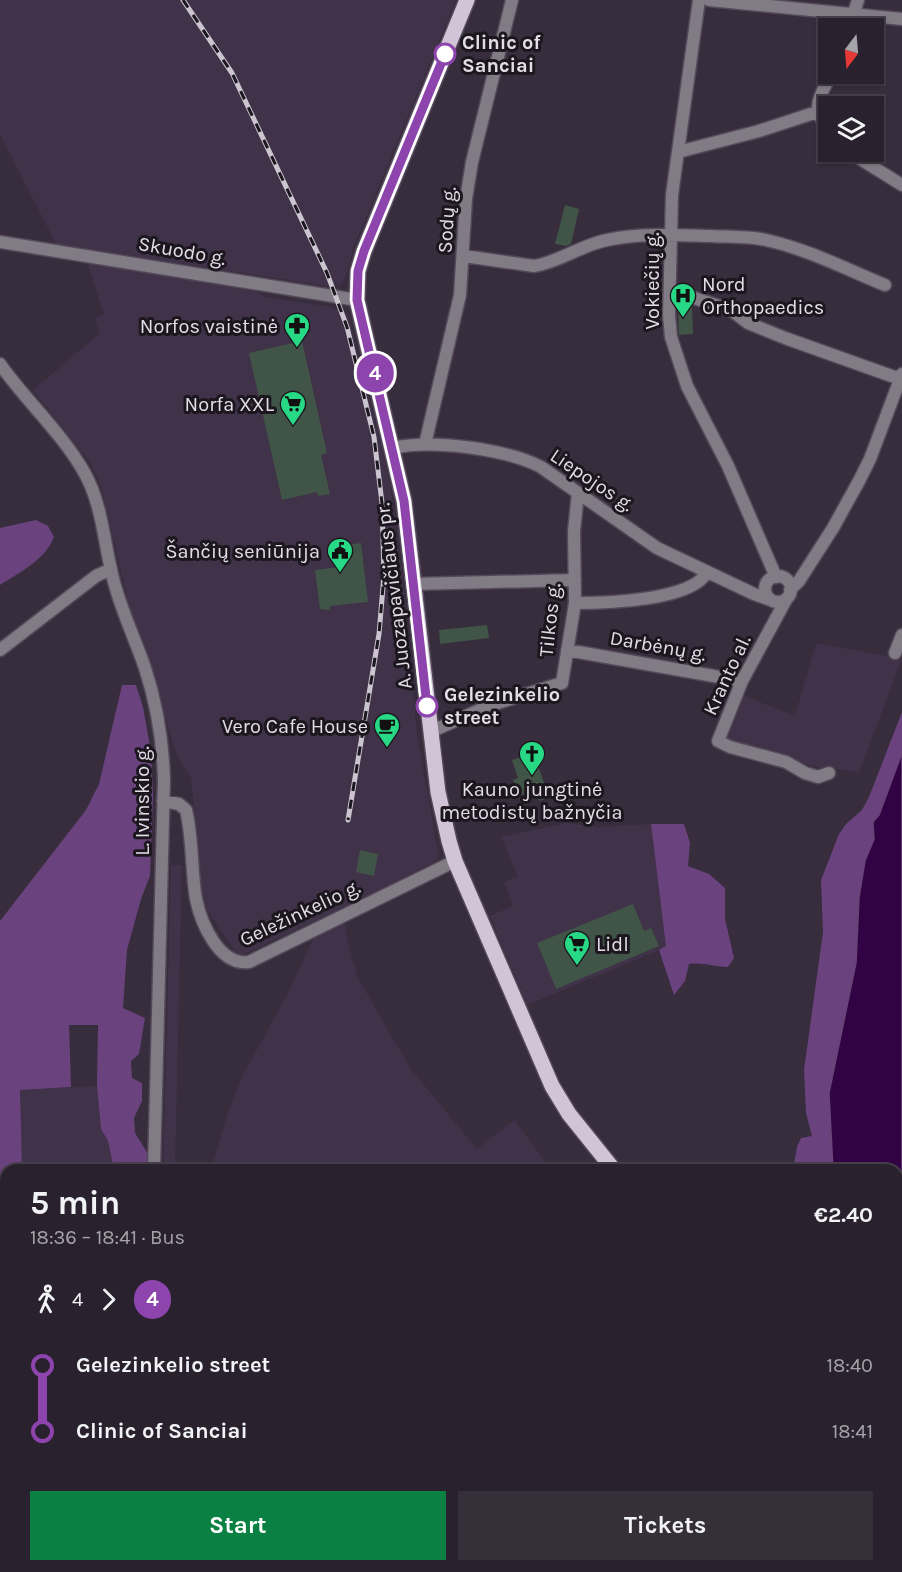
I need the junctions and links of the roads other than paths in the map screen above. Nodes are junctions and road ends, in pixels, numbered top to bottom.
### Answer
1 (467, 0) edge
2 (512, 0) edge
3 (699, 0) edge
4 (709, 0) edge
5 (858, 0) edge
6 (854, 13) junction
7 (852, 18) edge
8 (902, 20) edge
9 (818, 112) edge
10 (678, 152) junction
11 (865, 162) edge
12 (902, 185) edge
13 (671, 235) junction
14 (0, 242) edge
15 (464, 256) junction
16 (885, 285) dead end
17 (670, 290) junction
18 (357, 300) junction
19 (0, 364) edge
20 (901, 377) edge
21 (425, 444) junction
22 (393, 448) junction
23 (578, 492) junction
24 (111, 569) junction
25 (707, 572) junction
26 (575, 580) junction
27 (414, 584) junction
28 (779, 592) junction
29 (575, 603) junction
30 (902, 634) edge
31 (0, 650) edge
32 (567, 650) junction
33 (895, 653) dead end
34 (742, 681) junction
35 (430, 732) junction
36 (829, 773) dead end
37 (163, 801) junction
38 (455, 861) junction
39 (154, 1164) edge
40 (609, 1164) edge

1 - 18 main road, A. Juozapavičiaus pr.
2 - 15 street, Sodų g.
3 - 10 street, Vokiečių g.
4 - 6 street
5 - 6 street
6 - 7 street
6 - 8 street
9 - 10 street
10 - 13 street, Vokiečių g.
11 - 12 street
13 - 15 street
13 - 16 street
13 - 17 street, Vokiečių g.
14 - 18 street, Skuodo g.
15 - 21 street, Sodų g.
17 - 20 street
17 - 28 street, Vokiečių g.
18 - 22 main road, A. Juozapavičiaus pr.
19 - 24 street, L. Ivinskio g.
20 - 28 street
21 - 22 street, Liepojos g.
21 - 23 street, Liepojos g.
22 - 27 main road, A. Juozapavičiaus pr.
23 - 25 street, Liepojos g.
23 - 26 street, Tilkos g.
24 - 31 street
24 - 37 street, L. Ivinskio g.
25 - 28 street, Liepojos g.
25 - 29 street
26 - 27 street
26 - 29 street, Tilkos g.
27 - 35 main road, A. Juozapavičiaus pr.
28 - 34 street, Kranto al.
29 - 32 street, Tilkos g.
30 - 33 street
32 - 34 street, Darbėnų g.
32 - 35 street, Tilkos g.
34 - 36 street, Kranto al.
35 - 38 main road, A. Juozapavičiaus pr.
37 - 38 street, Geležinkelio g.
37 - 39 street, L. Ivinskio g.
38 - 40 main road, A. Juozapavičiaus pr.

